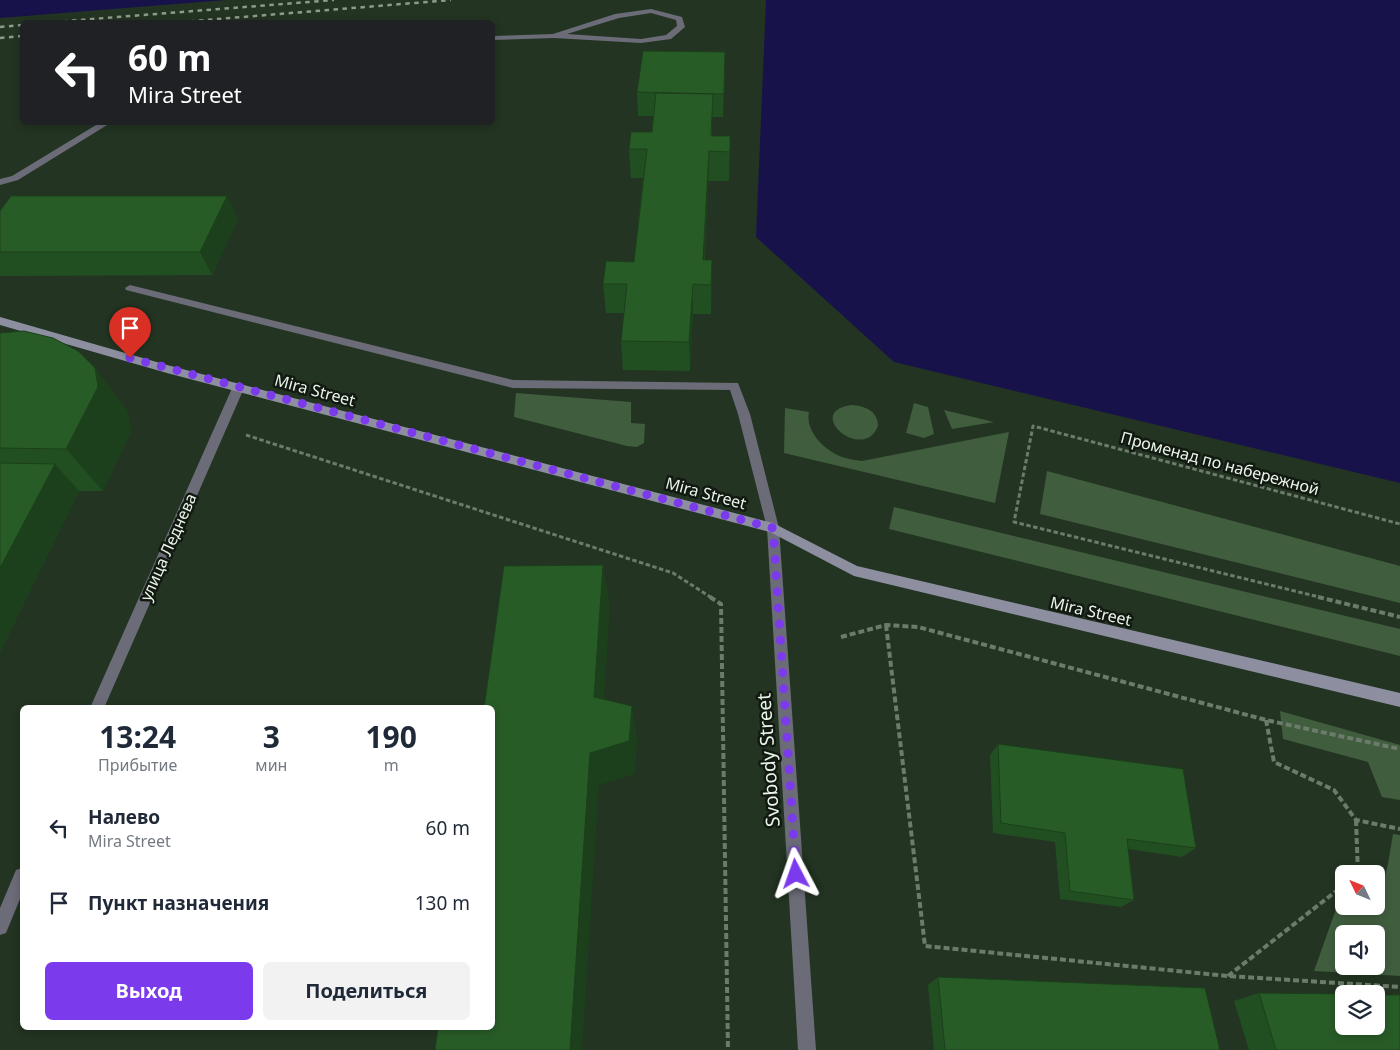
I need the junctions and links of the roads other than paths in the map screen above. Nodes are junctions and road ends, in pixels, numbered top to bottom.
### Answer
1 (554, 36) junction
2 (495, 38) edge
3 (103, 125) edge
4 (0, 182) edge
5 (130, 288) dead end
6 (0, 321) edge
7 (240, 386) junction
8 (773, 528) junction
9 (1400, 700) edge
10 (98, 705) edge
11 (20, 881) edge
12 (0, 927) edge
13 (807, 1050) edge

1 - 1 street
1 - 2 street
3 - 4 street
5 - 8 street, Svobody Street
6 - 7 street, Mira Street
7 - 8 street, Mira Street
7 - 10 street, улица Леднева
8 - 9 street, Mira Street
8 - 13 street, Svobody Street
11 - 12 street

